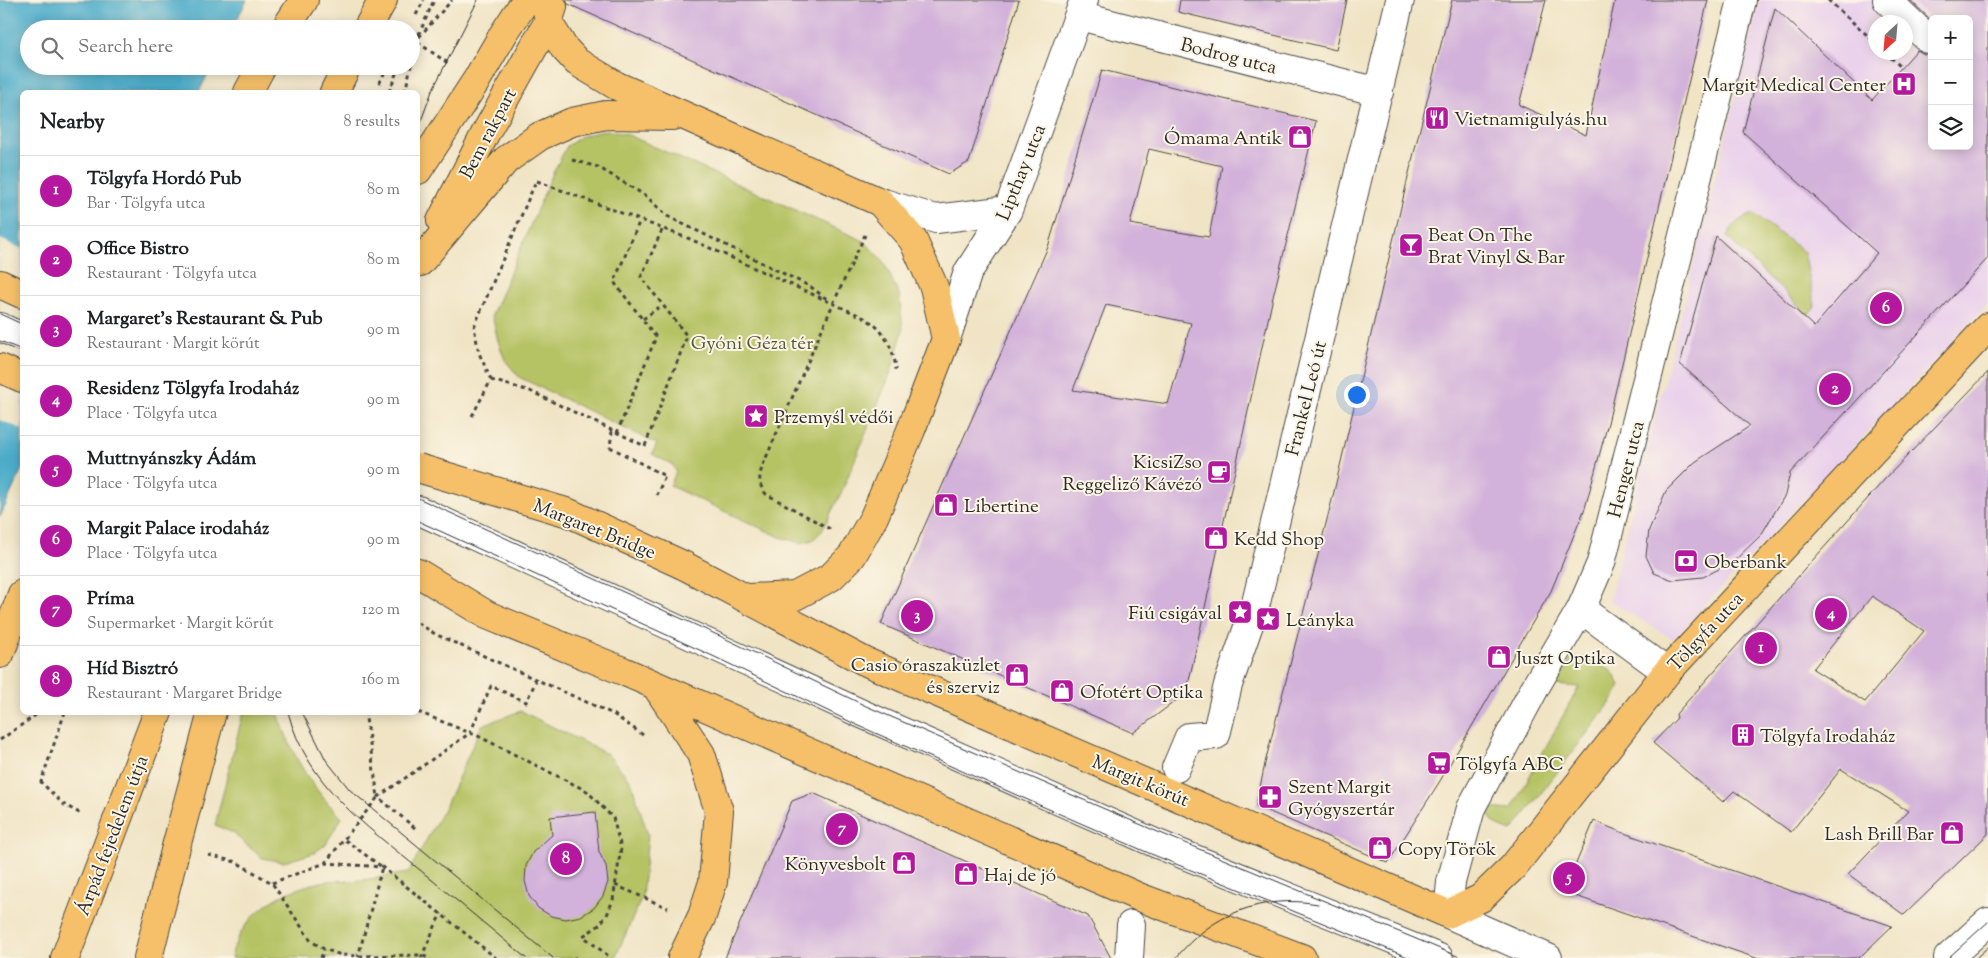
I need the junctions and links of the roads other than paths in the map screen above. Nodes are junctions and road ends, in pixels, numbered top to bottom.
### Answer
1 (304, 0) edge
2 (383, 0) edge
3 (526, 0) edge
4 (1400, 0) edge
5 (1742, 0) edge
6 (1887, 0) edge
7 (550, 7) edge
8 (1081, 8) edge
9 (291, 20) edge
10 (372, 20) edge
11 (1928, 39) dead end
12 (257, 75) edge
13 (342, 75) edge
14 (249, 90) edge
15 (335, 90) edge
16 (1379, 92) junction
17 (684, 116) junction
18 (420, 167) edge
19 (880, 202) junction
20 (1008, 210) junction
21 (420, 263) edge
22 (420, 264) edge
23 (0, 284) edge
24 (20, 293) edge
25 (0, 327) edge
26 (1988, 327) edge
27 (20, 335) edge
28 (946, 339) junction
29 (0, 368) edge
30 (20, 377) edge
31 (420, 469) edge
32 (420, 511) edge
33 (420, 574) edge
34 (742, 596) junction
35 (20, 599) edge
36 (1581, 609) junction
37 (0, 654) edge
38 (1667, 672) junction
39 (656, 686) junction
40 (157, 715) edge
41 (211, 715) edge
42 (1176, 768) dead end
43 (1448, 914) junction
44 (1988, 922) edge
45 (1131, 925) dead end
46 (65, 958) edge
47 (148, 958) edge
48 (682, 958) edge
49 (1129, 958) edge
50 (1302, 958) edge
51 (1439, 958) edge
52 (1548, 958) edge
53 (1948, 958) edge

1 - 9 main road
2 - 10 main road
3 - 18 main road, Bem rakpart
4 - 16 street, Frankel Leó út
5 - 36 street, Henger utca
6 - 11 street
7 - 17 main road
7 - 21 main road, Bem rakpart
8 - 16 street, Bodrog utca
8 - 20 street, Lipthay utca
12 - 14 main road
13 - 15 main road
16 - 42 street, Frankel Leó út
17 - 19 main road
17 - 22 main road
19 - 20 street
19 - 28 main road
20 - 28 street, Lipthay utca
23 - 24 main road
25 - 27 street
26 - 38 main road, Tölgyfa utca
28 - 34 main road
29 - 30 main road
31 - 34 main road, Margaret Bridge, bridge
32 - 51 street
33 - 39 main road
34 - 43 main road, Margit körút
35 - 37 main road
36 - 38 street
36 - 43 street, Henger utca
38 - 43 main road, Tölgyfa utca
39 - 48 main road
39 - 50 main road
40 - 46 main road, Árpád fejedelem útja
41 - 47 main road
43 - 52 street, Margit körút
44 - 53 street
45 - 49 street

